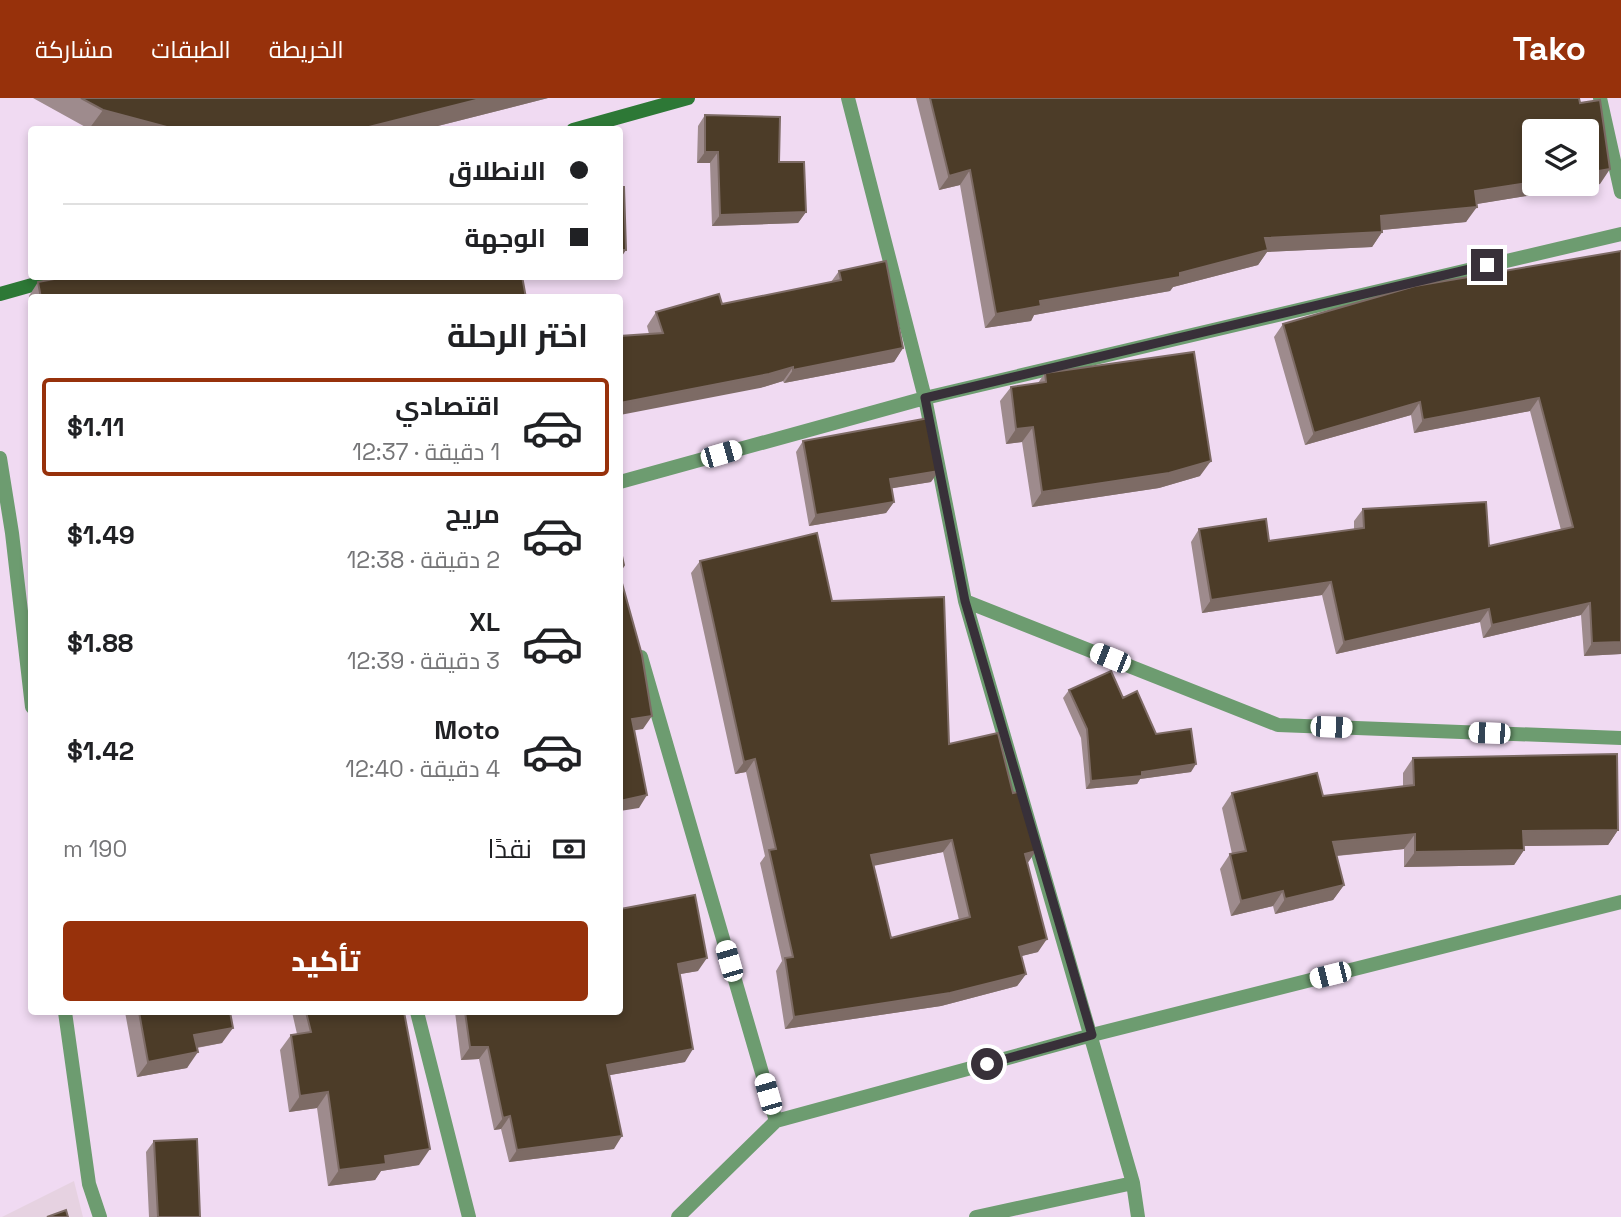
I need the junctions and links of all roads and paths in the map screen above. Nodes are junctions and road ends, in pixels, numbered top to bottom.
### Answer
1 (688, 98) edge
2 (848, 98) edge
3 (1600, 98) edge
4 (587, 126) edge
5 (1621, 192) edge
6 (1621, 234) edge
7 (50, 280) edge
8 (0, 294) edge
9 (925, 398) junction
10 (0, 458) edge
11 (623, 481) edge
12 (965, 601) junction
13 (27, 631) edge
14 (635, 639) edge
15 (1621, 738) edge
16 (1621, 902) edge
17 (65, 1015) edge
18 (418, 1015) edge
19 (1092, 1035) junction
20 (776, 1121) junction
21 (1133, 1183) junction
22 (100, 1217) edge
23 (469, 1217) edge
24 (678, 1217) edge
25 (976, 1217) edge
26 (1138, 1217) edge

1 - 4 main road
2 - 9 street
3 - 5 street
6 - 9 street
7 - 8 main road
9 - 11 street
9 - 12 street
10 - 13 street
12 - 15 street
12 - 19 street
14 - 20 street
16 - 19 street
17 - 22 street
18 - 23 street
19 - 20 street
19 - 21 street
20 - 24 street
21 - 25 street
21 - 26 street

